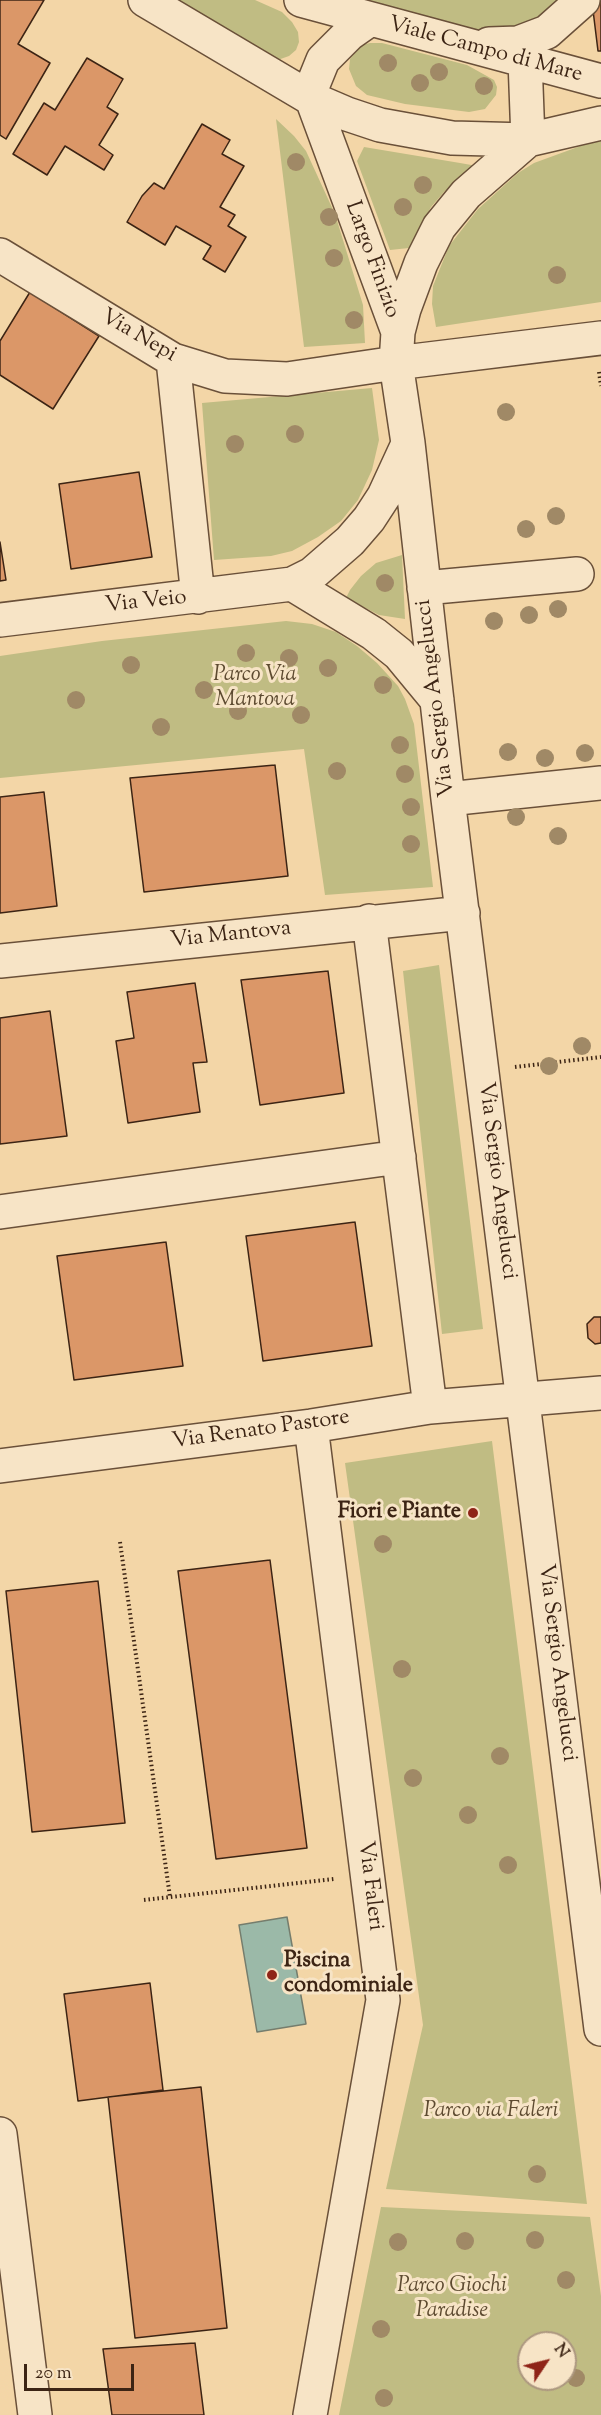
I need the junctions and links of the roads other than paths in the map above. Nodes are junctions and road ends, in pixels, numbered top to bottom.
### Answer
1 (145, 0) edge
2 (301, 0) edge
3 (583, 0) edge
4 (369, 20) junction
5 (470, 44) junction
6 (525, 60) junction
7 (601, 81) edge
8 (312, 99) junction
9 (601, 123) edge
10 (528, 140) junction
11 (0, 255) edge
12 (601, 338) edge
13 (397, 348) junction
14 (173, 360) junction
15 (408, 443) junction
16 (578, 574) dead end
17 (292, 584) junction
18 (424, 588) junction
19 (198, 597) junction
20 (0, 620) edge
21 (436, 700) junction
22 (601, 783) edge
23 (448, 799) junction
24 (463, 913) junction
25 (369, 921) junction
26 (0, 961) edge
27 (399, 1158) junction
28 (0, 1212) edge
29 (601, 1393) edge
30 (523, 1398) junction
31 (430, 1407) junction
32 (311, 1426) junction
33 (0, 1466) edge
34 (601, 2029) edge
35 (0, 2134) edge
36 (34, 2415) edge
37 (310, 2415) edge

1 - 8 street
2 - 4 street, Viale Campo di Mare
3 - 5 street
4 - 5 street, Viale Campo di Mare
4 - 8 street, Viale Campo di Mare
5 - 6 street, Viale Campo di Mare
6 - 7 street, Viale Campo di Mare
6 - 10 street
8 - 10 street
8 - 13 street, Largo Finizio
9 - 10 street
10 - 13 street, Largo Finizio
11 - 14 street, Via Nepi
12 - 13 street, Via Nepi
13 - 14 street, Via Nepi
13 - 15 street, Via Sergio Angelucci
14 - 19 street
15 - 17 street, Via Veio
15 - 18 street, Via Sergio Angelucci
16 - 18 street
17 - 19 street, Via Veio
17 - 21 street
18 - 21 street, Via Sergio Angelucci
19 - 20 street, Via Veio
21 - 23 street, Via Sergio Angelucci
22 - 23 street
23 - 24 street, Via Sergio Angelucci
24 - 25 street, Via Mantova
24 - 30 street, Via Sergio Angelucci
25 - 26 street, Via Mantova
25 - 27 street
27 - 28 street
27 - 31 street
29 - 30 street, Via Renato Pastore
30 - 31 street, Via Renato Pastore
30 - 34 street, Via Sergio Angelucci
31 - 32 street, Via Renato Pastore
32 - 33 street, Via Renato Pastore
32 - 37 street, Via Faleri
35 - 36 street

